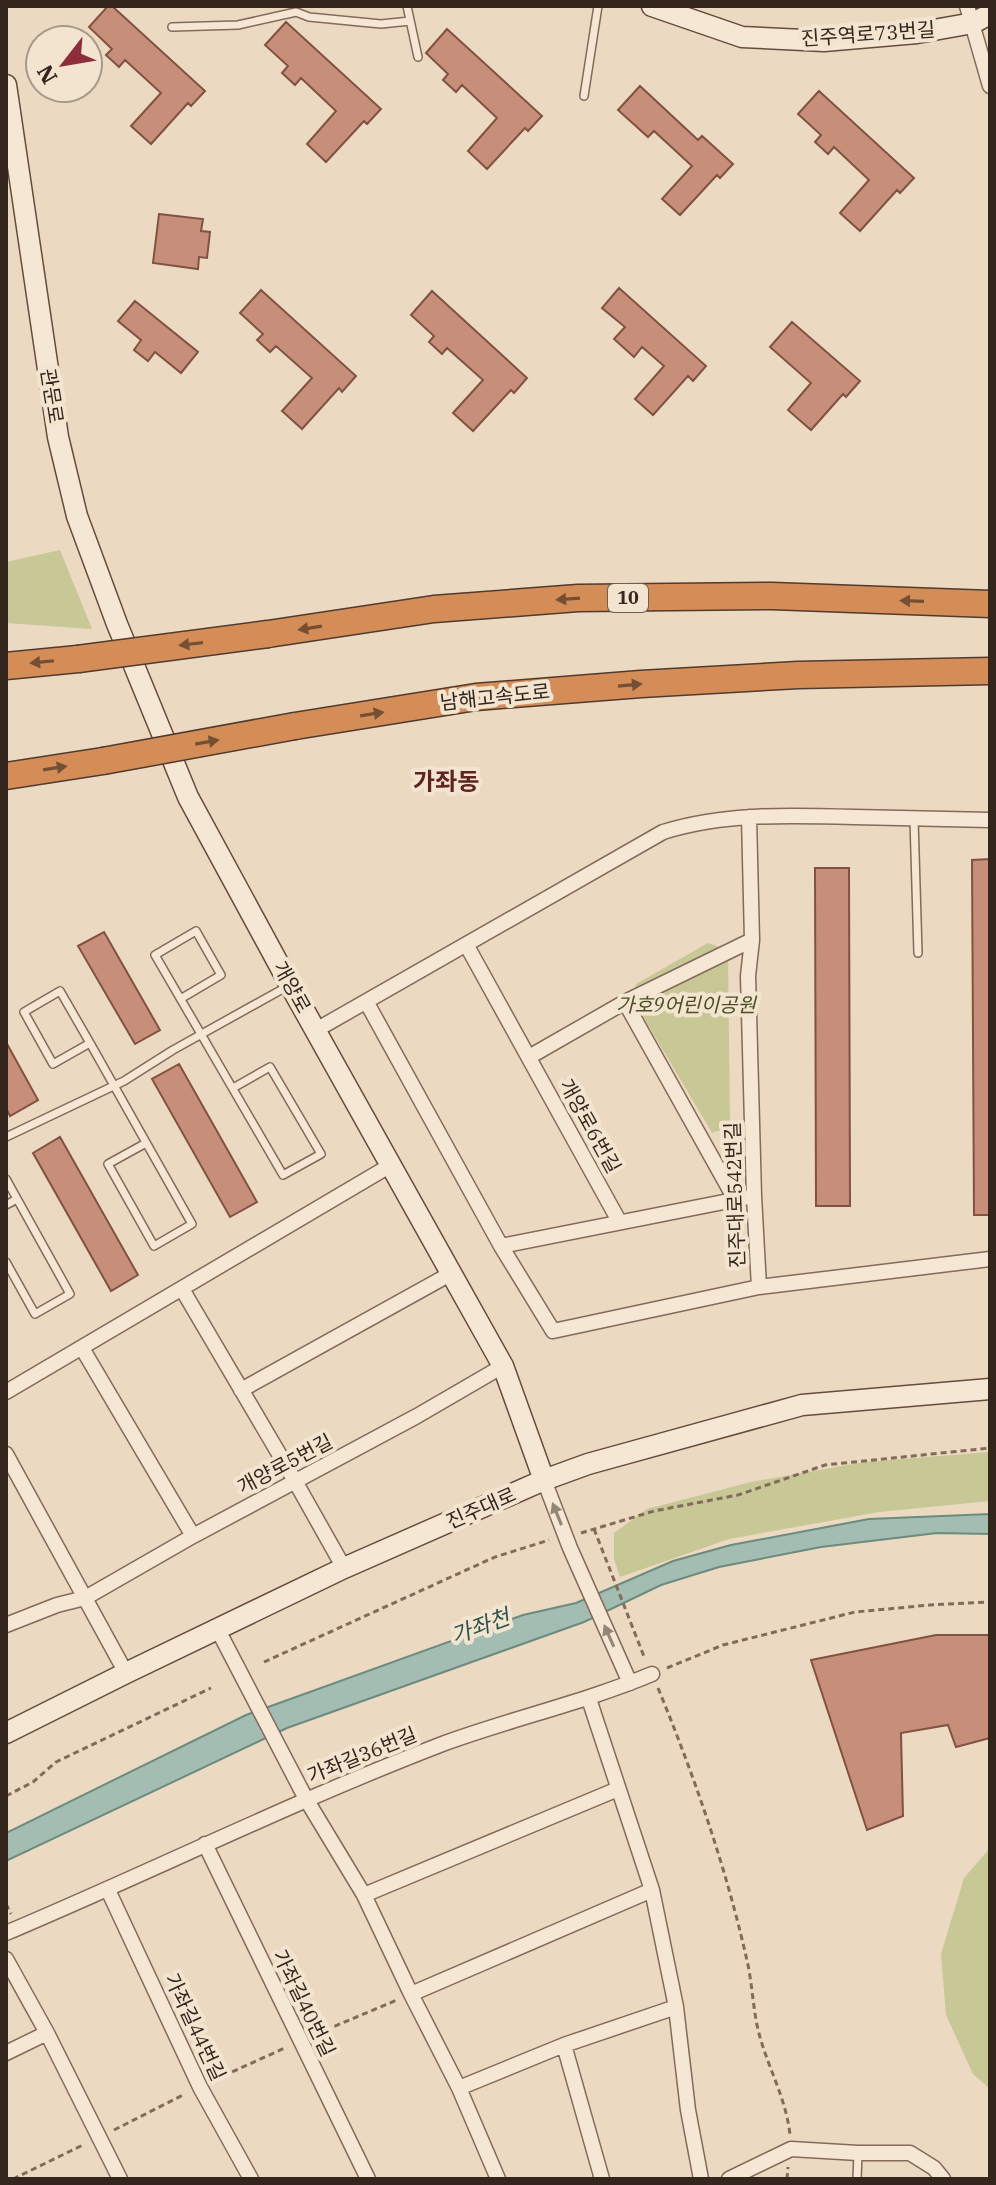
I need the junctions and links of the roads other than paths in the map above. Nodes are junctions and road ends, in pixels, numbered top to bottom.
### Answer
1 (407, 6) edge
2 (598, 6) edge
3 (652, 6) edge
4 (977, 14) edge
5 (410, 21) junction
6 (172, 27) dead end
7 (418, 57) dead end
8 (6, 85) edge
9 (990, 86) edge
10 (584, 96) dead end
11 (990, 604) edge
12 (6, 666) edge
13 (990, 671) edge
14 (145, 695) joint
15 (6, 776) edge
16 (749, 817) junction
17 (914, 819) junction
18 (990, 820) edge
19 (752, 940) junction
20 (467, 946) junction
21 (918, 953) dead end
22 (290, 985) junction
23 (182, 998) junction
24 (625, 1002) junction
25 (367, 1003) junction
26 (316, 1030) junction
27 (202, 1035) junction
28 (90, 1043) junction
29 (529, 1057) junction
30 (114, 1086) junction
31 (233, 1088) junction
32 (6, 1137) edge
33 (146, 1143) junction
34 (391, 1165) junction
35 (6, 1179) edge
36 (754, 1196) junction
37 (17, 1199) junction
38 (735, 1199) junction
39 (6, 1205) edge
40 (619, 1221) junction
41 (501, 1246) junction
42 (990, 1259) edge
43 (6, 1262) edge
44 (452, 1273) junction
45 (759, 1287) junction
46 (182, 1289) junction
47 (82, 1348) junction
48 (503, 1366) junction
49 (990, 1389) edge
50 (241, 1390) junction
51 (6, 1392) edge
52 (6, 1454) edge
53 (544, 1480) junction
54 (295, 1481) junction
55 (193, 1536) junction
56 (344, 1568) junction
57 (85, 1598) junction
58 (6, 1625) edge
59 (218, 1630) junction
60 (649, 1667) road end
61 (126, 1673) junction
62 (630, 1683) junction
63 (589, 1699) junction
64 (6, 1733) edge
65 (618, 1789) junction
66 (306, 1799) junction
67 (205, 1844) junction
68 (108, 1890) junction
69 (652, 1890) junction
70 (364, 1895) junction
71 (6, 1933) edge
72 (6, 1959) edge
73 (411, 1994) junction
74 (676, 2007) junction
75 (47, 2033) junction
76 (564, 2045) junction
77 (6, 2053) edge
78 (459, 2088) junction
79 (858, 2153) junction
80 (120, 2179) edge
81 (251, 2179) edge
82 (368, 2179) edge
83 (498, 2179) edge
84 (602, 2179) edge
85 (701, 2179) edge
86 (729, 2179) edge
87 (857, 2179) edge
88 (943, 2179) edge

1 - 5 lane
2 - 10 lane
3 - 4 street, 진주역로73번길
4 - 9 street
5 - 6 lane
5 - 7 lane
8 - 14 street, 관문로
11 -> 12 highway, 10, bridge
15 -> 13 highway, 남해고속도로, bridge
14 - 22 street, 개양로
16 - 17 street
16 - 19 street, 진주대로542번길
16 - 20 street
17 - 18 street
17 - 21 lane
19 - 24 street
19 - 36 street, 진주대로542번길
20 - 25 street
20 - 29 street, 개양로6번길
22 - 26 street, 개양로
22 - 27 lane
23 - 23 lane
23 - 27 lane
24 - 29 street
24 - 38 street, 진주대로542번길
25 - 26 street
25 - 41 street
26 - 34 street, 개양로
27 - 30 lane
27 - 31 lane
28 - 28 lane
28 - 30 lane
29 - 40 street, 개양로6번길
30 - 32 lane
30 - 33 lane
31 - 31 lane
33 - 33 lane
34 - 44 street, 개양로
34 - 46 street
35 - 37 lane
36 - 38 street
36 - 45 street, 진주대로542번길
37 - 39 lane
37 - 43 lane
38 - 40 street
40 - 41 street
41 - 45 street, 진주대로542번길
42 - 45 street
44 - 48 street, 개양로
44 - 50 street
46 - 47 street
46 - 50 street
47 - 51 street
47 - 55 street
48 - 53 street, 개양로
48 - 54 street, 개양로5번길
49 - 53 street, 진주대로
50 - 54 street
52 - 57 street
53 - 56 street, 진주대로
62 -> 53 street
54 - 55 street, 개양로5번길
54 - 56 street
55 - 57 street, 개양로5번길
56 - 59 street, 진주대로
57 - 58 street, 개양로5번길
57 - 61 street
59 - 61 street, 진주대로
59 - 66 street
60 - 62 street, 가좌길36번길
61 - 64 street, 진주대로
62 - 63 street, 가좌길36번길
63 - 65 street
63 - 66 street, 가좌길36번길
65 - 69 street
65 - 70 street
66 - 67 street
66 - 70 street, 가좌길36번길
67 - 68 street
67 - 82 street, 가좌길40번길
68 - 71 street
68 - 81 street, 가좌길44번길
69 - 73 street
69 - 74 street
70 - 73 street, 가좌길36번길
72 - 75 street
73 - 78 street, 가좌길36번길
74 - 76 street
74 - 85 street
75 - 77 street
75 - 80 street
76 - 78 street
76 - 84 street
78 - 83 street, 가좌길36번길
79 - 86 street
79 - 87 lane
79 - 88 street

